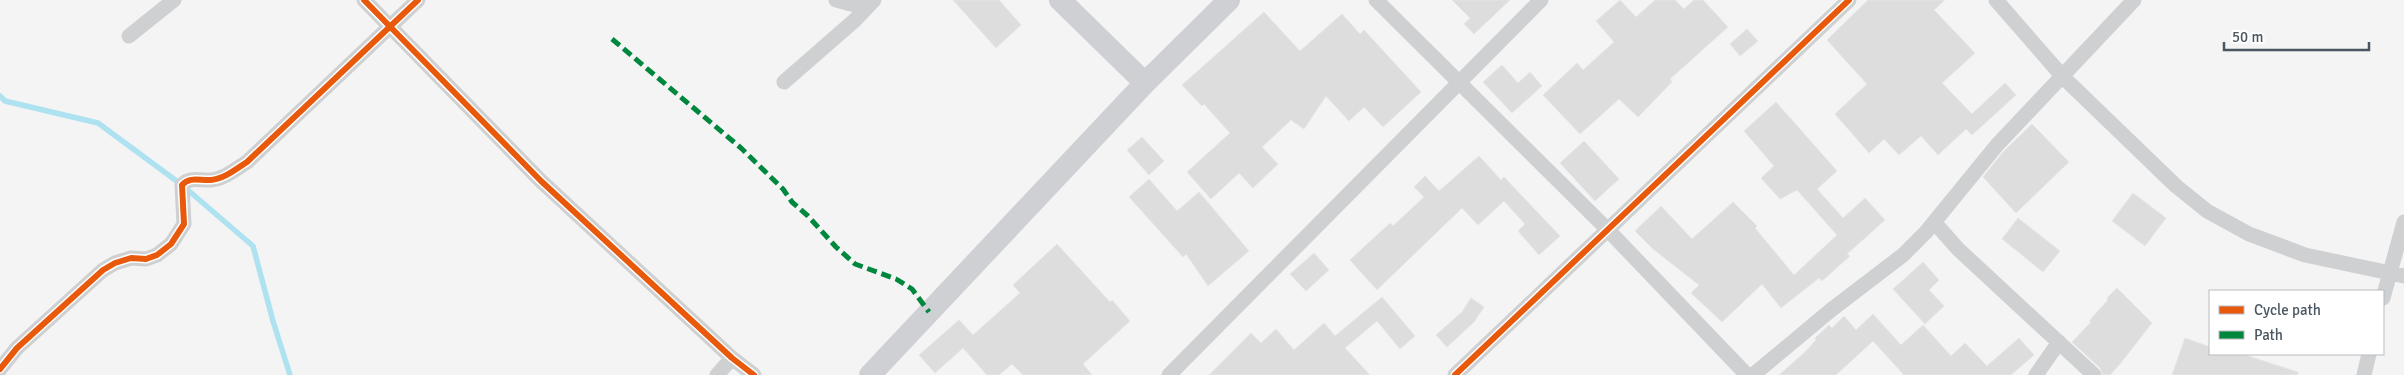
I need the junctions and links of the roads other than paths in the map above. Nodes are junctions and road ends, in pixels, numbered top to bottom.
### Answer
1 (174, 0) edge
2 (364, 0) edge
3 (418, 0) edge
4 (836, 0) edge
5 (1060, 0) edge
6 (1230, 0) edge
7 (1376, 0) edge
8 (1540, 0) edge
9 (1849, 0) edge
10 (1996, 0) edge
11 (2134, 0) edge
12 (870, 4) edge
13 (391, 28) junction
14 (128, 36) dead end
15 (2063, 77) junction
16 (784, 82) dead end
17 (1457, 82) junction
18 (1145, 83) junction
19 (1934, 222) junction
20 (2404, 222) edge
21 (1608, 230) junction
22 (2389, 272) junction
23 (2404, 276) edge
24 (2384, 294) edge
25 (2060, 342) junction
26 (2369, 355) edge
27 (732, 358) junction
28 (0, 369) edge
29 (717, 375) edge
30 (754, 375) edge
31 (870, 375) edge
32 (1168, 375) edge
33 (1455, 375) edge
34 (1746, 375) edge
35 (1753, 375) edge
36 (2036, 375) edge
37 (2094, 375) edge
38 (2364, 375) edge

1 - 14 street
2 - 13 street
3 - 13 street
4 - 12 street
5 - 18 street
6 - 18 street
7 - 17 street
8 - 17 street
9 - 21 street
10 - 15 street
11 - 15 street
12 - 16 street
13 - 27 street
13 - 28 street
15 - 19 street
15 - 22 street
17 - 21 street
17 - 32 street
18 - 31 street
19 - 25 street
19 - 35 street
20 - 22 street
21 - 33 street
21 - 34 street
22 - 23 street
22 - 24 street
25 - 36 street
25 - 37 street
26 - 38 street
27 - 29 street
27 - 30 street

